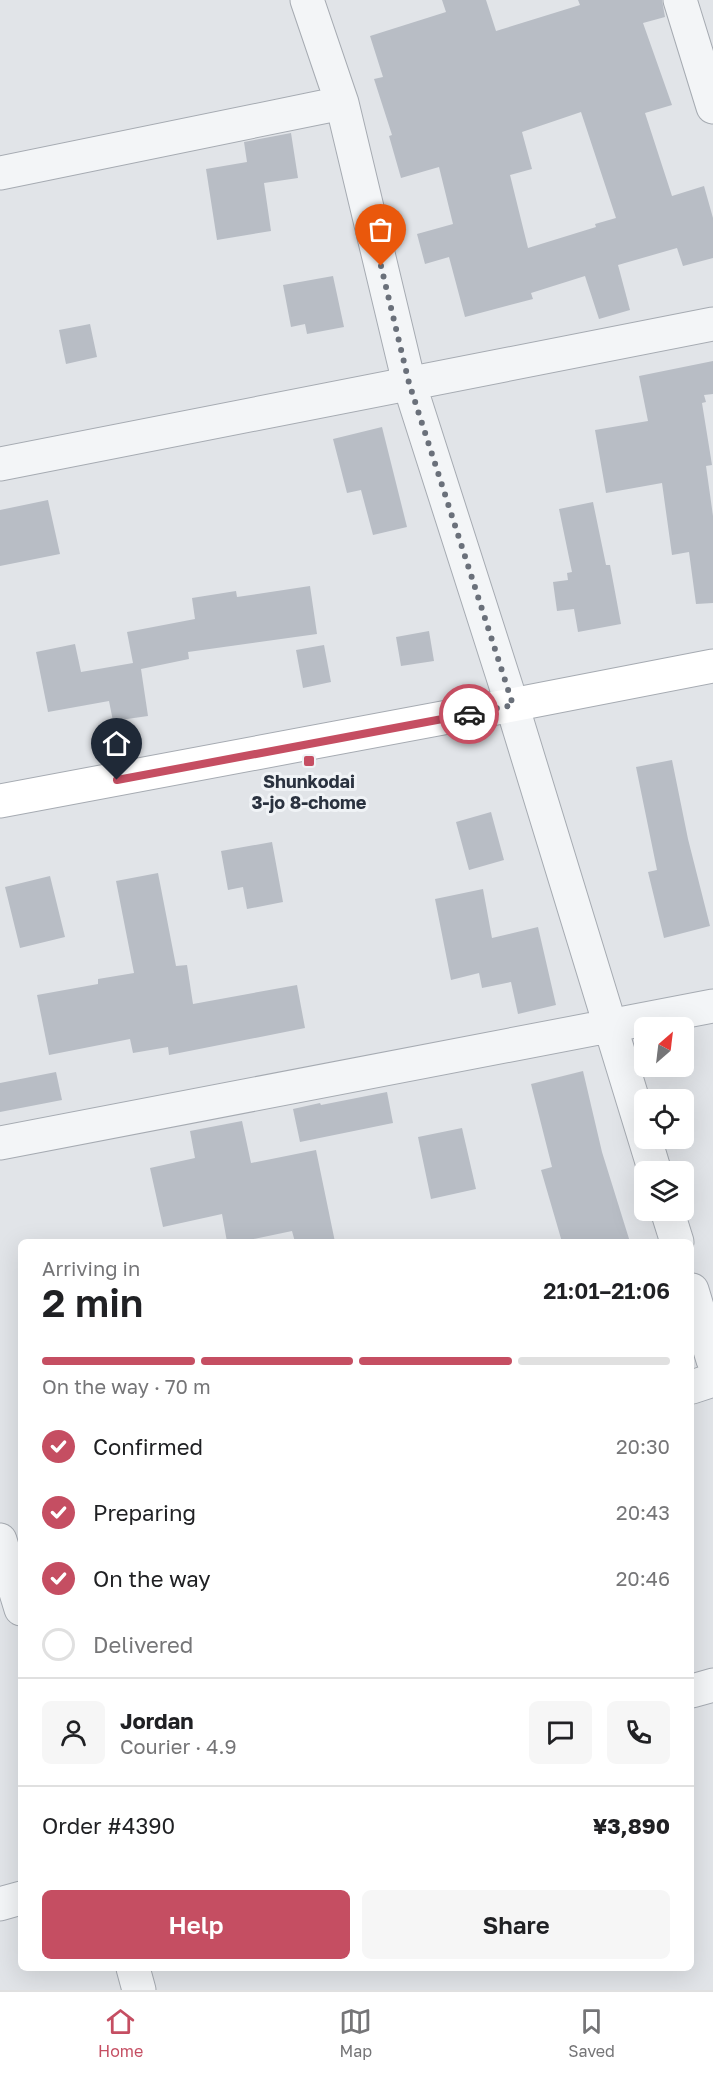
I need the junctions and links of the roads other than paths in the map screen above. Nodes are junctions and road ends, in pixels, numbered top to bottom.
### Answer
1 (307, 0) edge
2 (680, 0) edge
3 (342, 103) junction
4 (713, 107) edge
5 (0, 173) edge
6 (713, 324) edge
7 (409, 383) junction
8 (0, 464) edge
9 (713, 666) edge
10 (513, 705) junction
11 (0, 801) edge
12 (713, 1006) edge
13 (610, 1027) junction
14 (0, 1143) edge
15 (652, 1161) edge
16 (670, 1221) edge
17 (676, 1239) edge
18 (694, 1297) edge
19 (713, 1360) edge
20 (713, 1380) edge
21 (694, 1386) edge
22 (0, 1540) edge
23 (15, 1599) edge
24 (713, 1685) edge
25 (694, 1690) edge
26 (18, 1899) edge
27 (0, 1904) edge
28 (134, 1971) edge
29 (139, 1990) edge

1 - 3 street
2 - 4 street
3 - 5 street
3 - 7 street
6 - 7 street
7 - 8 street
7 - 10 street
9 - 10 street
10 - 11 street
10 - 13 street
12 - 13 street
13 - 14 street
13 - 15 street
16 - 17 street
18 - 19 street
20 - 21 street
22 - 23 street
24 - 25 street
26 - 27 street
28 - 29 street

